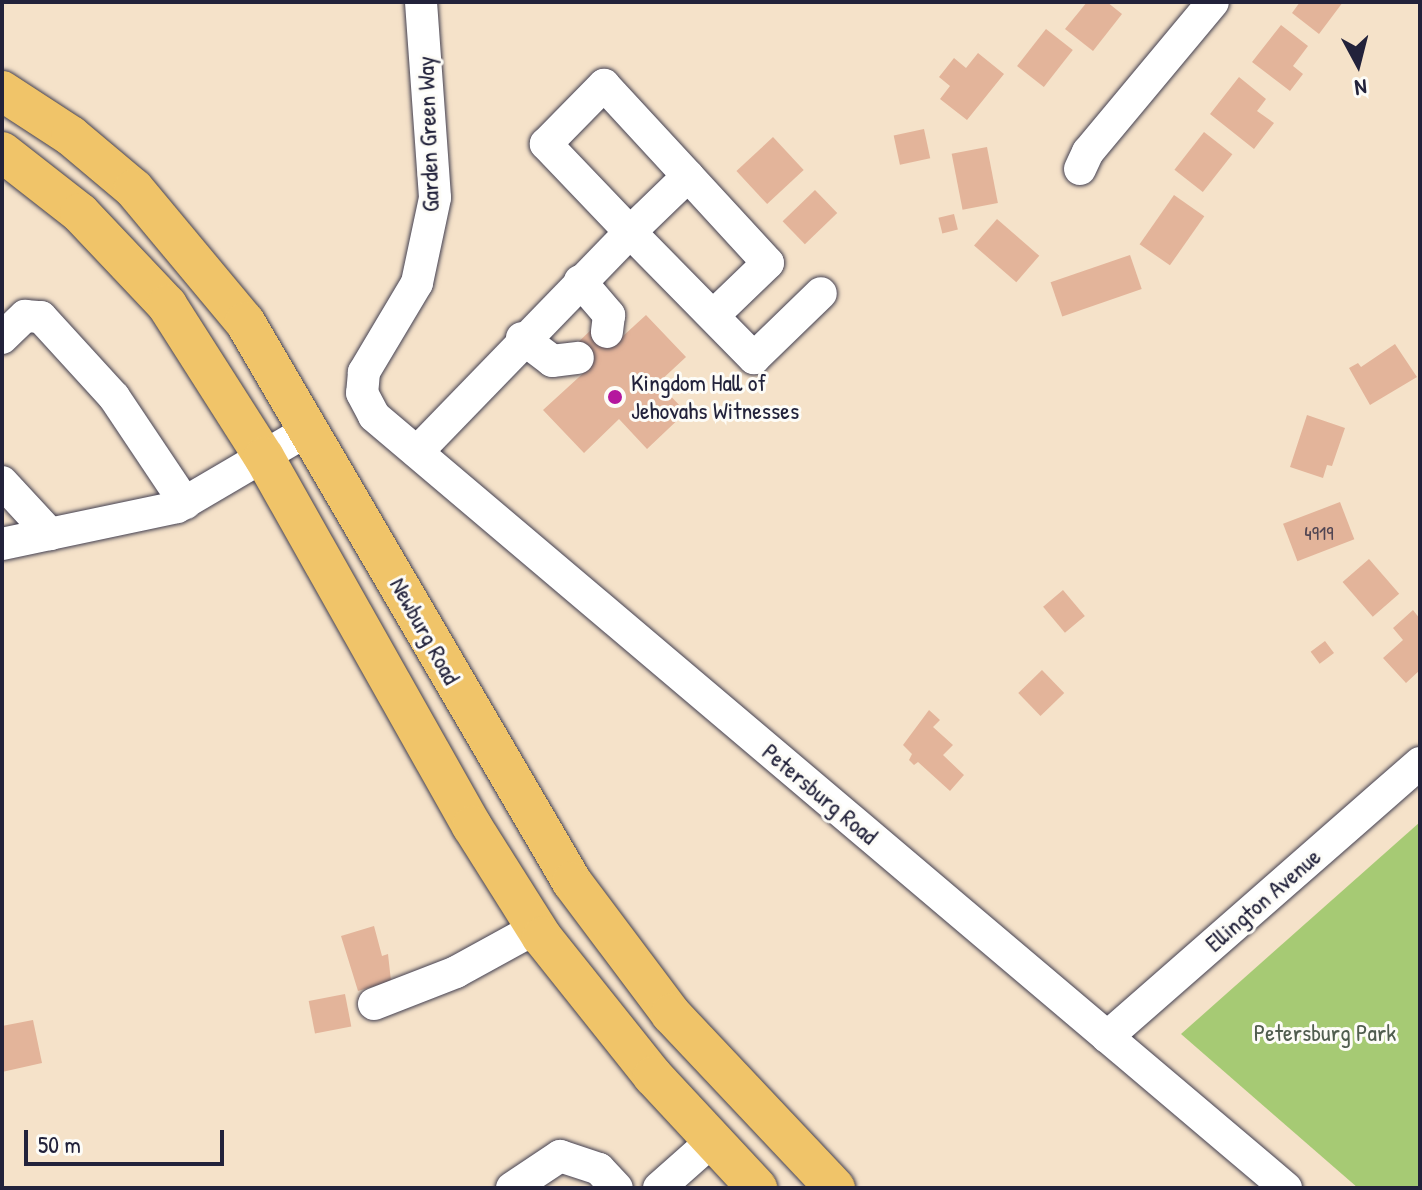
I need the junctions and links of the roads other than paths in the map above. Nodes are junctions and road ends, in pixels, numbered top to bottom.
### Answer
1 (421, 2) edge
2 (1213, 2) edge
3 (2, 91) edge
4 (2, 152) edge
5 (1080, 169) dead end
6 (688, 176) junction
7 (630, 232) junction
8 (580, 281) junction
9 (821, 293) dead end
10 (714, 315) junction
11 (607, 332) dead end
12 (2, 338) edge
13 (522, 338) junction
14 (578, 358) dead end
15 (362, 393) joint
16 (310, 429) junction
17 (417, 452) junction
18 (264, 457) junction
19 (2, 482) edge
20 (185, 503) junction
21 (50, 534) junction
22 (2, 544) edge
23 (1420, 763) edge
24 (536, 928) junction
25 (374, 1004) dead end
26 (1107, 1037) junction
27 (713, 1140) junction
28 (512, 1188) edge
29 (617, 1188) edge
30 (659, 1188) edge
31 (757, 1188) edge
32 (835, 1188) edge
33 (1286, 1188) edge

1 - 15 street, Garden Green Way
2 - 5 street
3 - 16 main road, Newburg Road
4 - 18 main road
6 - 7 street
6 - 7 street
6 - 10 street
7 - 8 street
7 - 10 street
8 - 11 street
8 - 13 street
9 - 10 street
12 - 20 street
13 - 14 street
13 - 17 street
15 - 17 street, Petersburg Road
16 - 18 street
16 - 32 main road, Newburg Road
17 - 26 street, Petersburg Road
18 - 20 street
18 - 24 main road
19 - 21 street
20 - 21 street
21 - 22 street
23 - 26 street, Ellington Avenue
24 - 25 street
24 - 27 main road
26 - 33 street, Petersburg Road
27 - 30 street
27 - 31 main road
28 - 29 street

